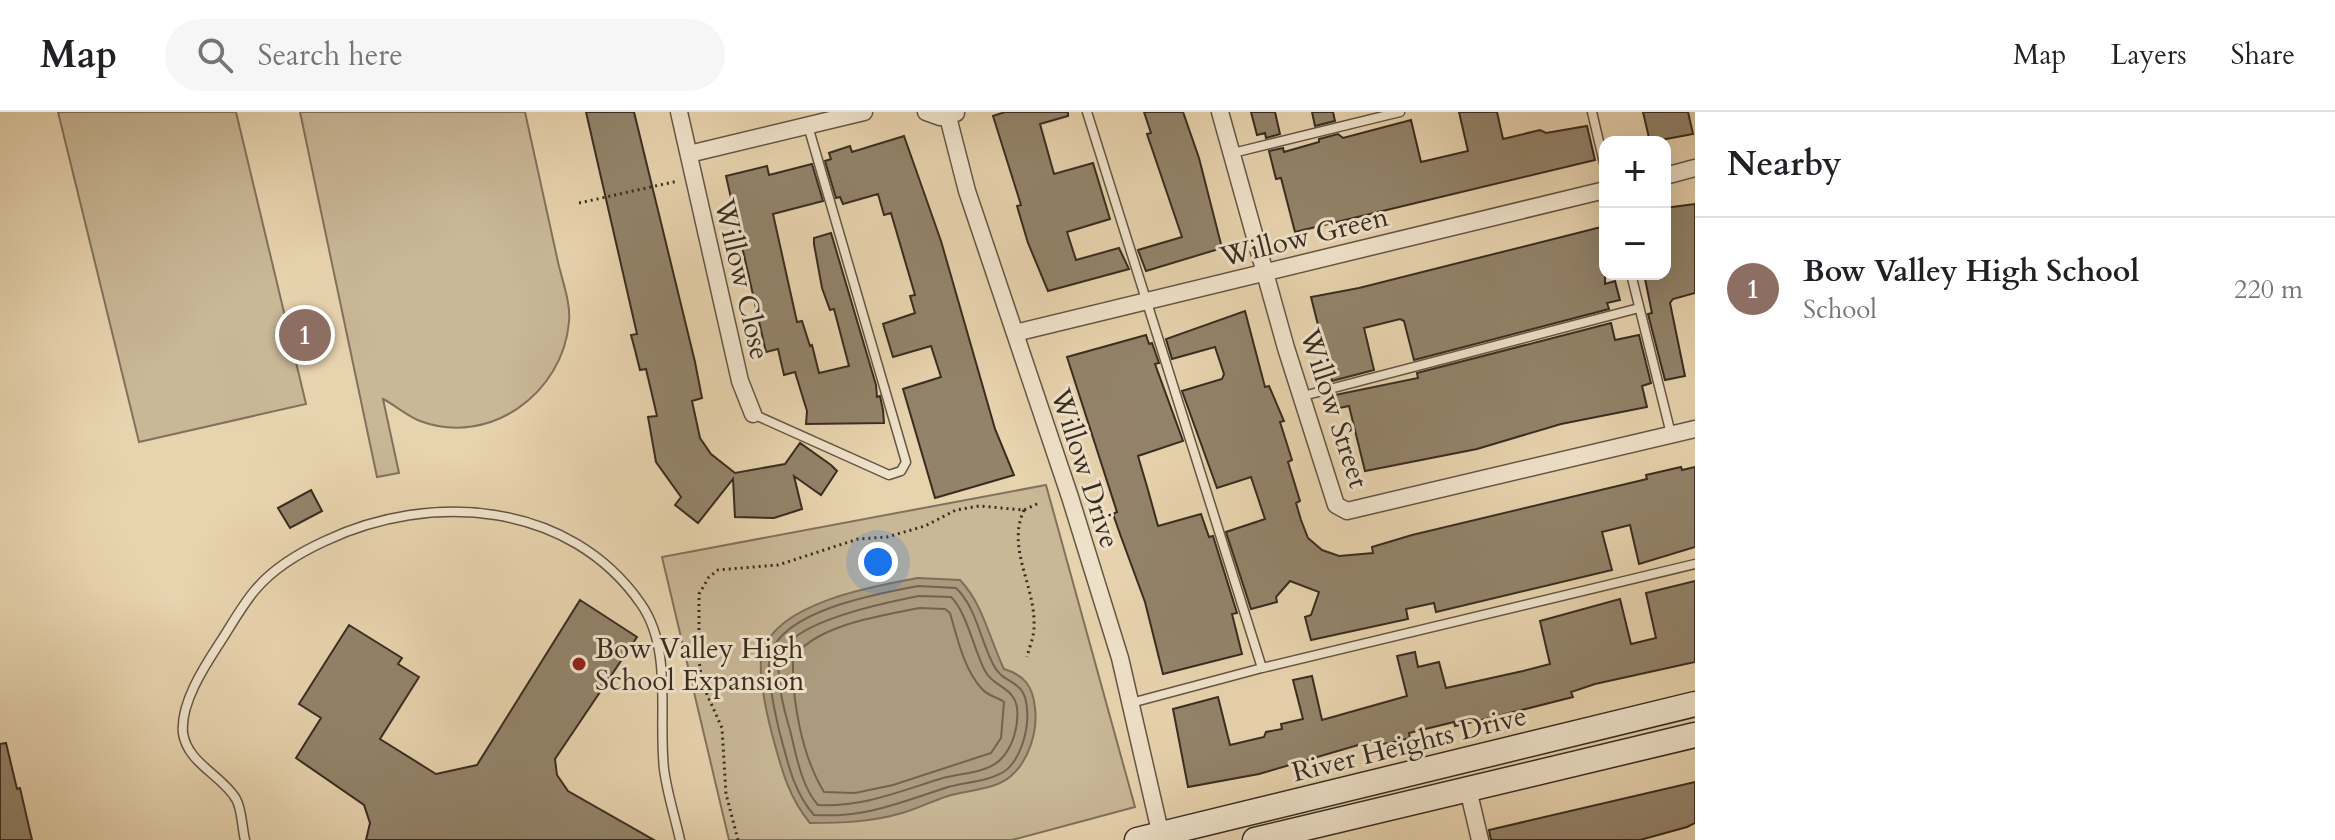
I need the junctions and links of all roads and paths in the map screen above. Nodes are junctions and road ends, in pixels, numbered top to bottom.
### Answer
1 (679, 112) edge
2 (864, 112) edge
3 (926, 112) edge
4 (1087, 112) edge
5 (1220, 112) edge
6 (1400, 112) edge
7 (1592, 112) edge
8 (952, 114) edge
9 (808, 126) junction
10 (1599, 142) edge
11 (1233, 153) junction
12 (689, 154) junction
13 (1695, 168) edge
14 (1671, 174) edge
15 (678, 181) dead end
16 (1599, 191) edge
17 (579, 203) dead end
18 (1267, 272) junction
19 (1632, 280) edge
20 (1147, 302) junction
21 (1639, 308) junction
22 (1015, 333) junction
23 (1303, 396) junction
24 (753, 414) joint
25 (1695, 429) edge
26 (1671, 434) junction
27 (1039, 503) dead end
28 (1024, 510) junction
29 (1695, 564) edge
30 (1027, 657) dead end
31 (1262, 668) junction
32 (1130, 704) junction
33 (1695, 704) edge
34 (1695, 735) edge
35 (1468, 789) junction
36 (1153, 838) edge
37 (245, 840) edge
38 (680, 840) edge
39 (738, 840) edge
40 (1255, 840) edge
41 (1480, 840) edge

1 - 12 street, Willow Close
2 - 9 street
3 - 8 street
4 - 20 lane
5 - 11 street, Willow Street
6 - 11 lane
7 - 10 lane
8 - 22 street, Willow Drive
9 - 12 street
9 - 24 lane
11 - 18 street, Willow Street
12 - 24 street, Willow Close
13 - 14 street
15 - 17 path
16 - 18 street, Willow Green
18 - 20 street, Willow Green
18 - 23 street, Willow Street
19 - 21 lane
20 - 22 street, Willow Green
20 - 31 lane
21 - 23 lane
21 - 26 lane
22 - 32 street, Willow Drive
23 - 26 street, Willow Street
25 - 26 street, Willow Street
27 - 28 path
28 - 30 path
28 - 39 path
29 - 31 lane
31 - 32 lane
32 - 36 street, Willow Drive
33 - 36 street, River Heights Drive
34 - 35 street, River Heights Drive
35 - 40 street, River Heights Drive
35 - 41 street
37 - 38 lane

